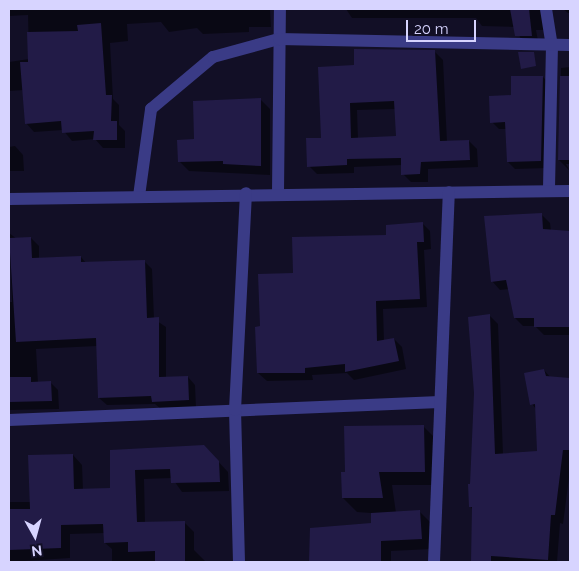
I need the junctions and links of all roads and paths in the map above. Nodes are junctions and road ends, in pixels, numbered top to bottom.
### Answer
1 (280, 9) edge
2 (546, 9) edge
3 (279, 38) junction
4 (552, 45) junction
5 (570, 45) edge
6 (550, 191) junction
7 (570, 191) edge
8 (449, 192) junction
9 (246, 193) junction
10 (278, 193) junction
11 (139, 196) junction
12 (9, 199) edge
13 (440, 402) junction
14 (235, 410) junction
15 (9, 420) edge
16 (239, 562) edge
17 (434, 562) edge

1 - 3 street
2 - 4 street
3 - 4 street
3 - 10 street
3 - 11 street
4 - 5 street
4 - 6 street
6 - 7 street
6 - 8 street
8 - 10 street
8 - 13 street
9 - 10 street
9 - 11 street
9 - 14 street
11 - 12 street
13 - 14 street
13 - 17 street
14 - 15 street
14 - 16 street

